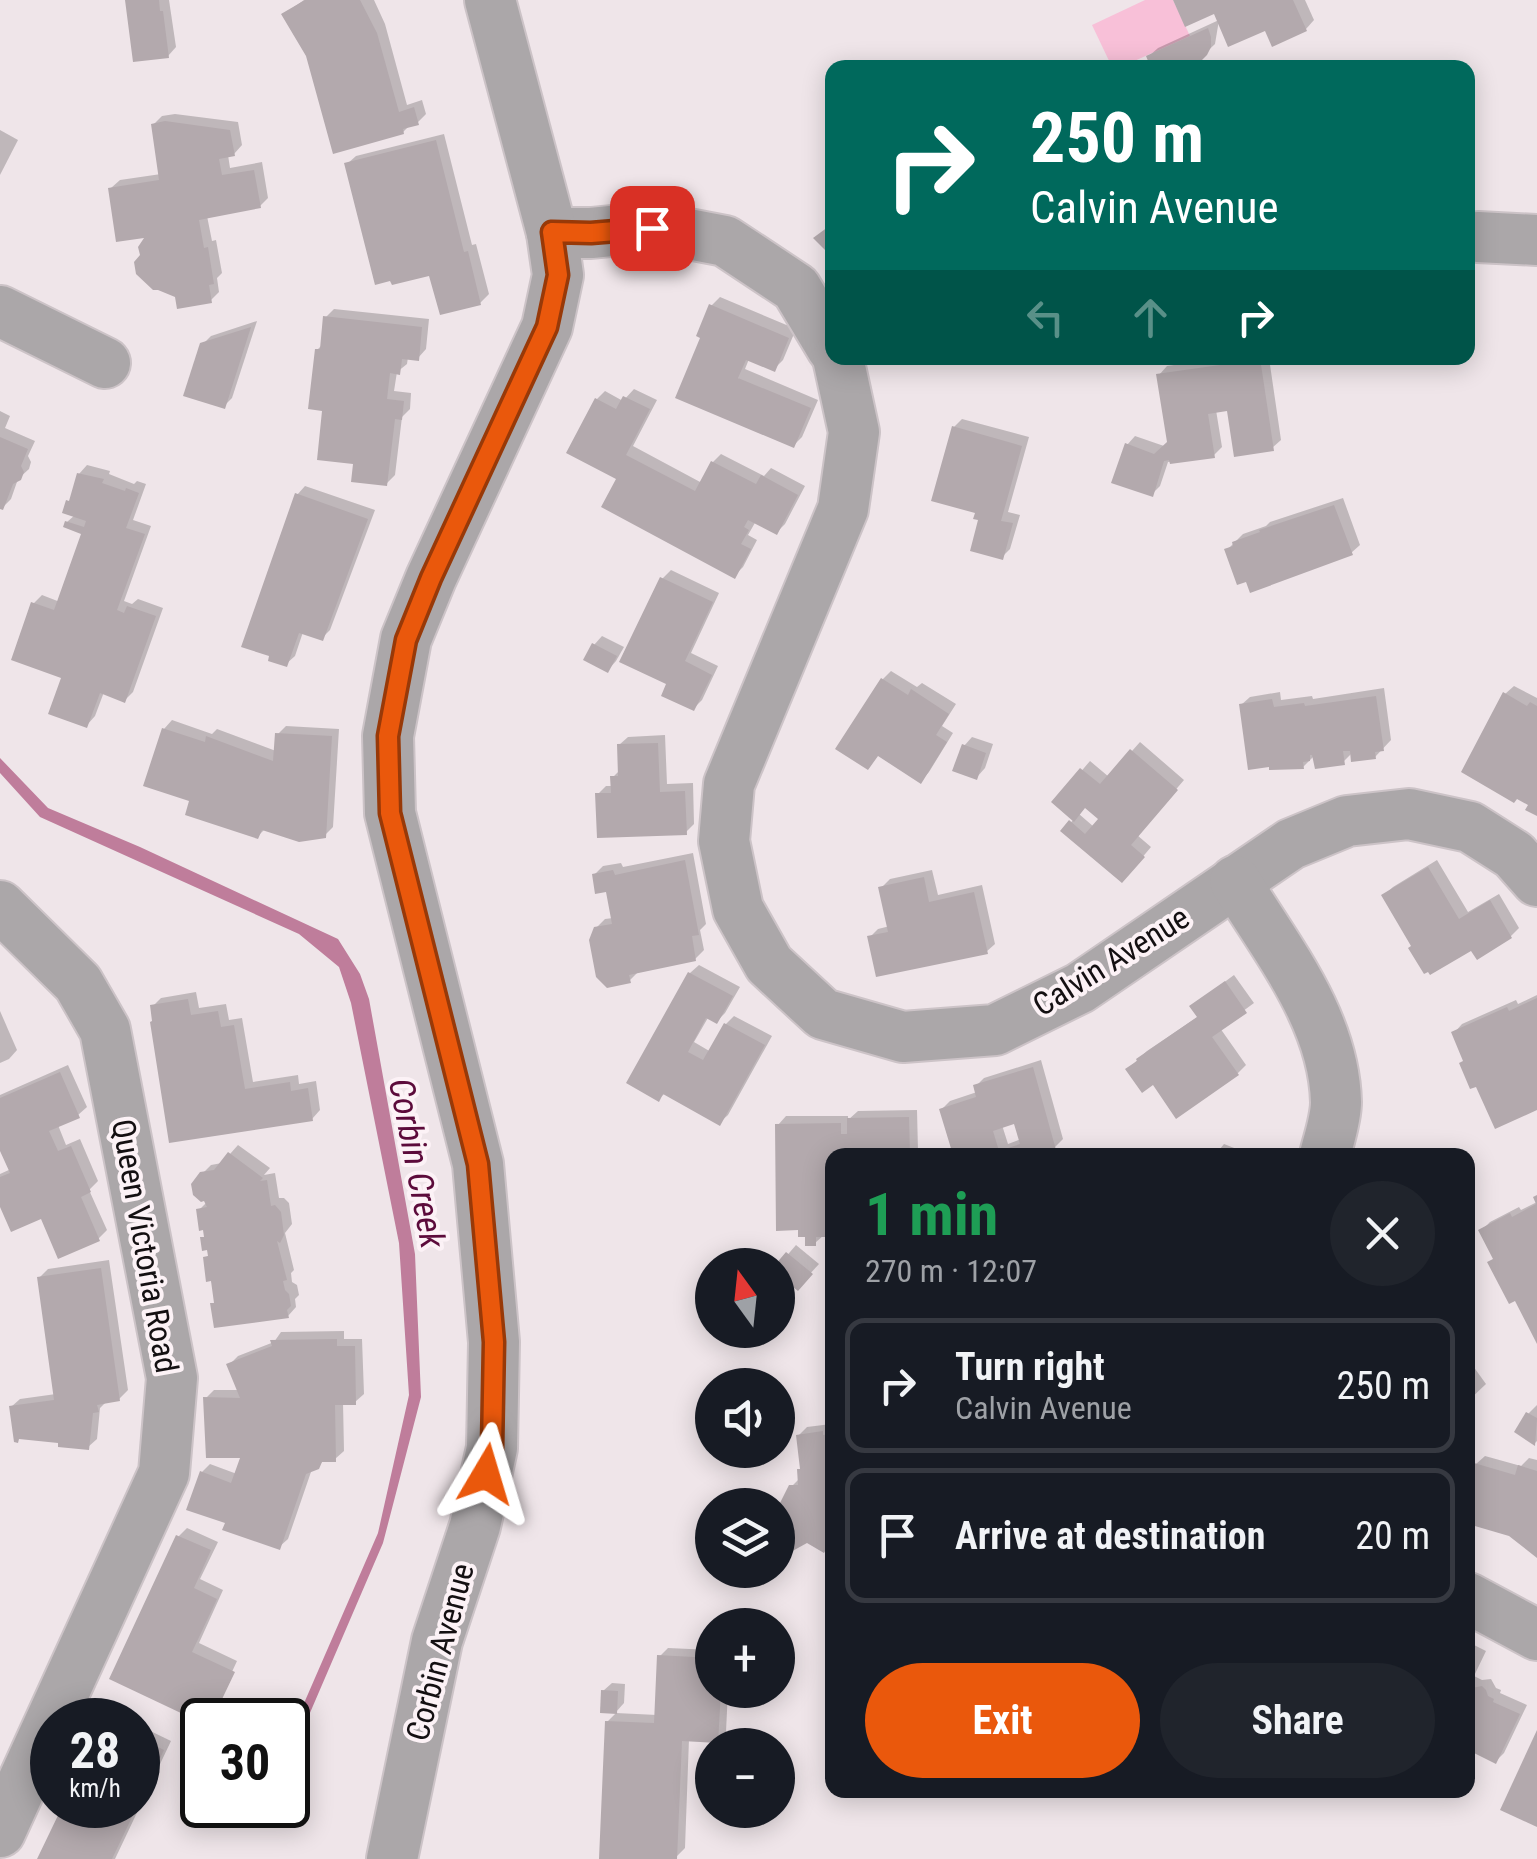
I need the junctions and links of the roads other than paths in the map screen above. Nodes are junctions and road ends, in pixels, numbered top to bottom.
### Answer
1 (490, 0) edge
2 (552, 232) junction
3 (1478, 237) dead end
4 (1537, 240) edge
5 (0, 311) edge
6 (825, 336) edge
7 (105, 364) dead end
8 (840, 365) edge
9 (1537, 881) edge
10 (1235, 882) junction
11 (0, 906) edge
12 (1327, 1148) edge
13 (1475, 1602) edge
14 (1537, 1635) edge
15 (0, 1832) edge
16 (392, 1859) edge

1 - 2 street, Corbin Avenue
2 - 6 street
2 - 16 street, Corbin Avenue
3 - 4 street
5 - 7 street
8 - 10 street, Calvin Avenue
9 - 10 street, Calvin Avenue
10 - 12 street
11 - 15 street, Queen Victoria Road
13 - 14 street

